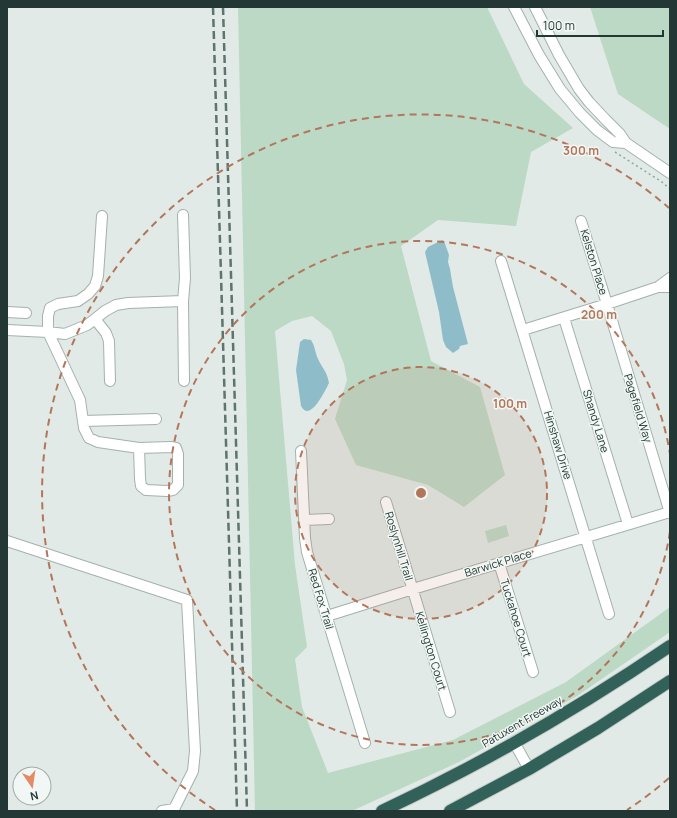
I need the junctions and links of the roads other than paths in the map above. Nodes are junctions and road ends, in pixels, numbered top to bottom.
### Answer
1 (514, 7) edge
2 (535, 7) edge
3 (626, 143) junction
4 (670, 173) edge
5 (183, 215) dead end
6 (102, 216) dead end
7 (581, 221) dead end
8 (501, 261) dead end
9 (670, 278) edge
10 (658, 287) junction
11 (670, 287) edge
12 (183, 301) junction
13 (607, 304) junction
14 (7, 312) edge
15 (26, 313) dead end
16 (564, 318) junction
17 (95, 319) junction
18 (7, 330) edge
19 (523, 330) junction
20 (48, 332) junction
21 (110, 381) dead end
22 (184, 381) dead end
23 (156, 419) dead end
24 (83, 421) junction
25 (139, 448) junction
26 (301, 451) dead end
27 (386, 502) dead end
28 (670, 512) edge
29 (304, 520) junction
30 (329, 520) dead end
31 (628, 524) junction
32 (586, 537) junction
33 (7, 541) edge
34 (500, 563) junction
35 (412, 589) junction
36 (609, 614) dead end
37 (327, 616) junction
38 (670, 646) edge
39 (533, 672) dead end
40 (670, 681) edge
41 (450, 712) dead end
42 (514, 742) junction
43 (365, 743) dead end
44 (529, 769) junction
45 (162, 811) edge
46 (382, 811) edge
47 (450, 811) edge

1 - 3 street
2 - 3 street
3 - 4 street
5 - 12 street
6 - 20 street
7 - 13 street, Kelston Place
8 - 19 street, Hinshaw Drive
9 - 10 street
10 - 11 street
10 - 13 street
12 - 17 street
12 - 22 street
13 - 16 street
13 - 28 street, Pagefield Way
14 - 15 street
16 - 19 street
16 - 31 street, Shandy Lane
17 - 20 street
17 - 21 street
18 - 20 street
19 - 32 street, Hinshaw Drive
20 - 24 street
23 - 24 street
24 - 25 street
25 - 25 street
26 - 29 street, Red Fox Trail
27 - 35 street, Roslynhill Trail
28 - 31 street, Barwick Place
29 - 30 street
29 - 37 street, Red Fox Trail
31 - 32 street, Barwick Place
32 - 34 street, Barwick Place
32 - 36 street, Hinshaw Drive
33 - 45 street
34 - 35 street, Barwick Place
34 - 39 street, Tuckahoe Court
35 - 37 street, Barwick Place
35 - 41 street, Kellington Court
37 - 43 street, Red Fox Trail
38 - 42 highway, Patuxent Freeway
40 - 44 highway
42 - 44 street
42 - 46 highway, Patuxent Freeway
44 - 47 highway

